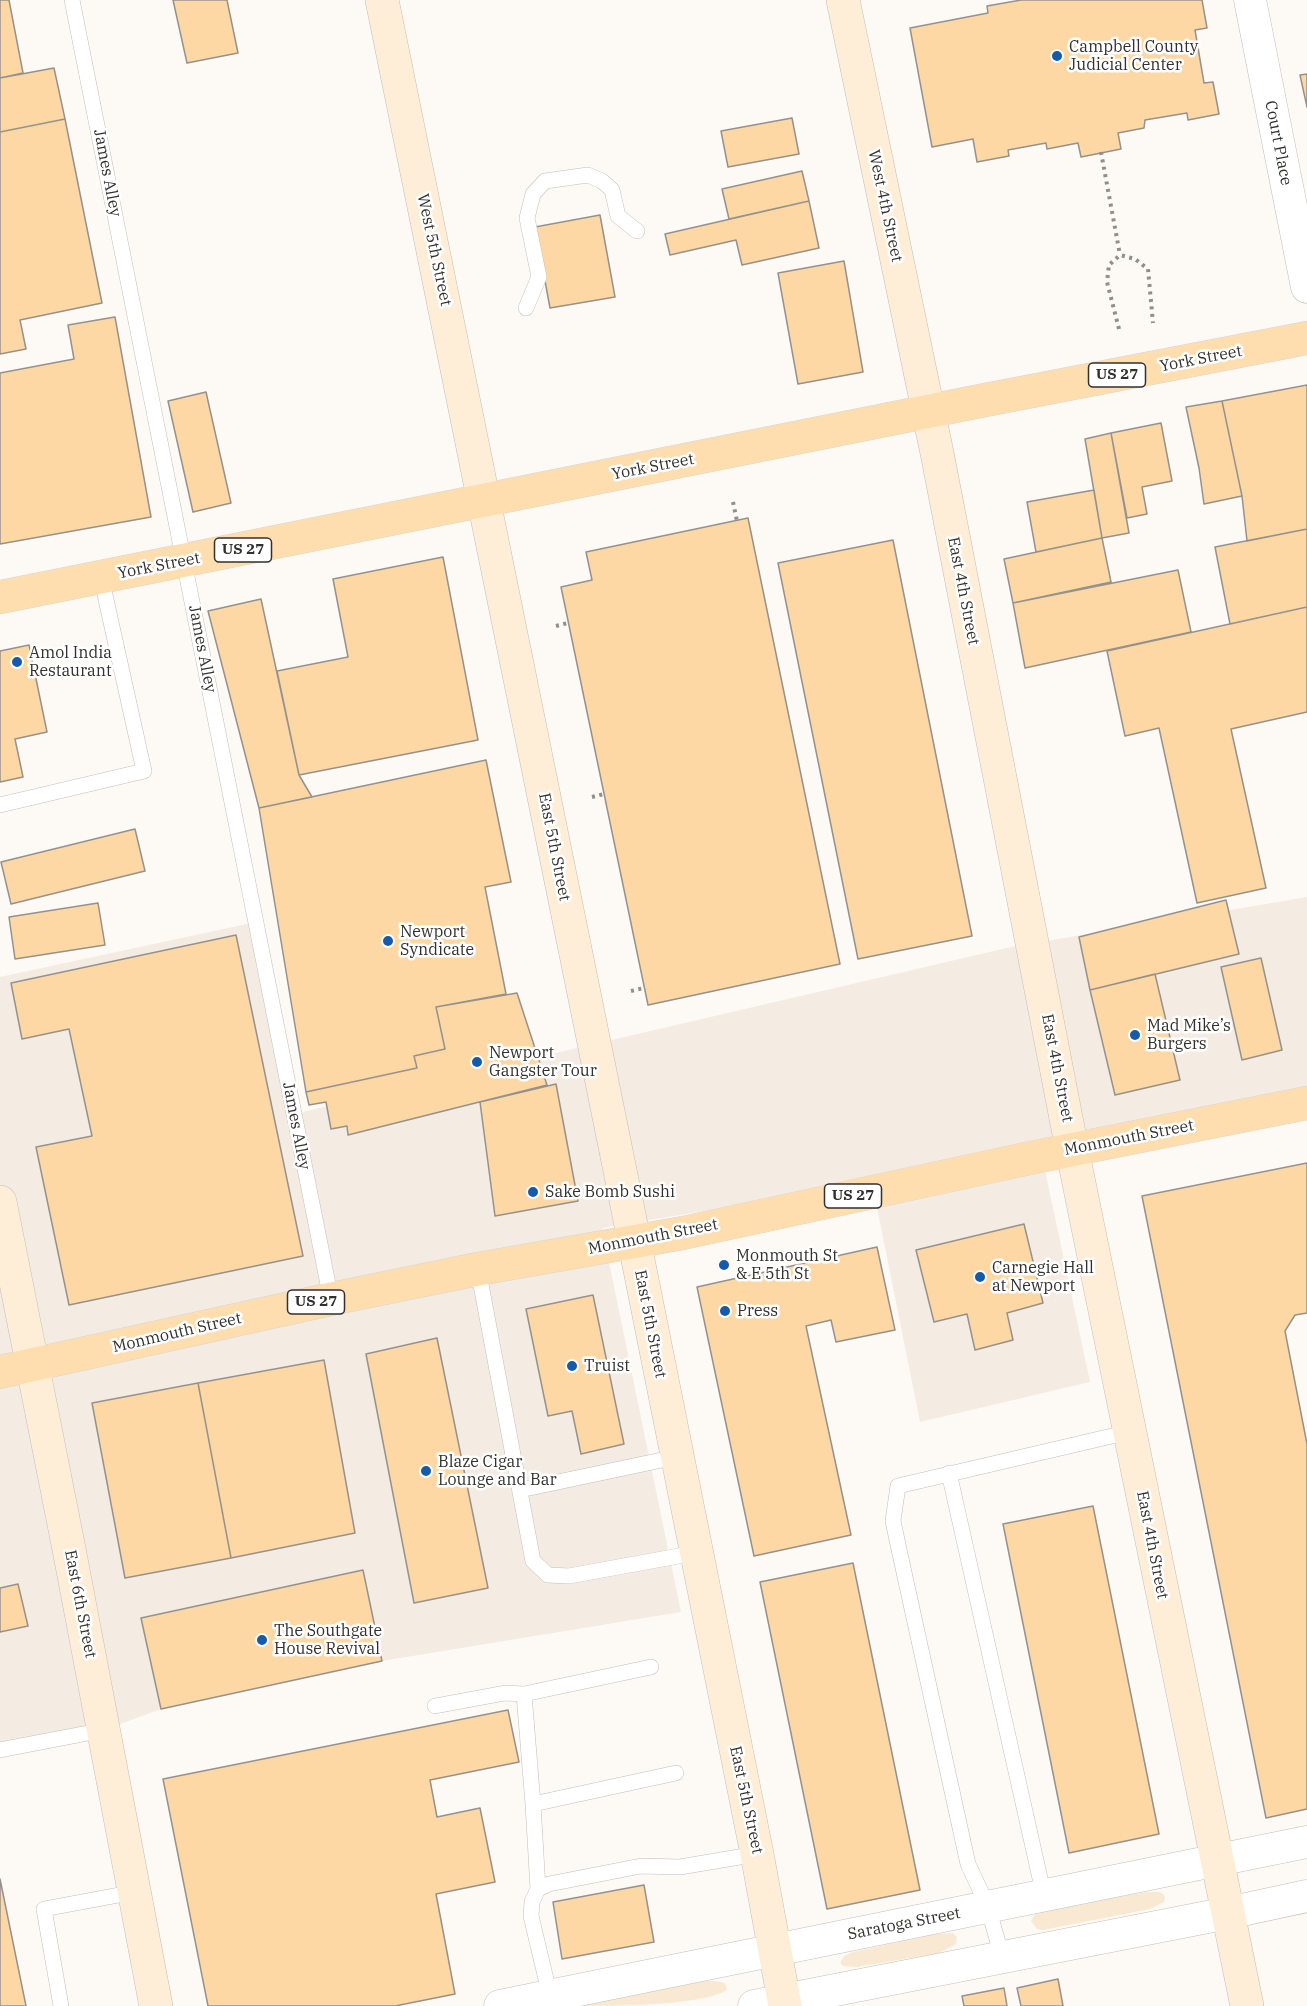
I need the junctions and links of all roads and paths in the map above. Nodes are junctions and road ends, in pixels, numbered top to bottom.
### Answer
1 (72, 0) edge
2 (382, 0) edge
3 (843, 0) edge
4 (1250, 0) edge
5 (1101, 152) dead end
6 (637, 231) dead end
7 (1120, 255) junction
8 (1307, 287) edge
9 (526, 308) dead end
10 (1153, 323) dead end
11 (1119, 330) dead end
12 (1307, 339) edge
13 (927, 412) junction
14 (485, 501) junction
15 (733, 502) dead end
16 (736, 520) dead end
17 (185, 561) junction
18 (101, 578) junction
19 (0, 597) edge
20 (568, 623) dead end
21 (556, 626) dead end
22 (604, 794) dead end
23 (592, 797) dead end
24 (0, 805) edge
25 (644, 988) dead end
26 (631, 991) dead end
27 (1307, 1103) edge
28 (1072, 1149) junction
29 (0, 1202) edge
30 (634, 1242) junction
31 (478, 1269) junction
32 (331, 1299) junction
33 (33, 1365) junction
34 (0, 1372) edge
35 (1129, 1432) junction
36 (676, 1457) junction
37 (949, 1473) junction
38 (520, 1490) junction
39 (695, 1552) junction
40 (651, 1667) dead end
41 (524, 1694) junction
42 (435, 1706) dead end
43 (104, 1730) junction
44 (0, 1750) edge
45 (676, 1773) dead end
46 (533, 1804) junction
47 (1307, 1842) edge
48 (757, 1854) junction
49 (1216, 1861) junction
50 (538, 1889) junction
51 (135, 1892) junction
52 (1044, 1896) junction
53 (1307, 1896) edge
54 (988, 1907) junction
55 (1228, 1913) junction
56 (775, 1950) junction
57 (1002, 1958) junction
58 (550, 1996) junction
59 (774, 2004) edge
60 (61, 2006) edge
61 (156, 2006) edge
62 (500, 2006) edge
63 (1247, 2006) edge

1 - 17 lane, James Alley
2 - 14 street, West 5th Street
3 - 13 street, West 4th Street
4 - 8 street, Court Place
5 - 7 path
6 - 9 lane
7 - 10 path
7 - 11 path
12 - 13 main road, York Street / US 27
13 - 14 main road, York Street / US 27
13 - 28 street, East 4th Street
14 - 17 main road, York Street / US 27
14 - 30 street, East 5th Street
15 - 16 path
17 - 18 main road, York Street / US 27
17 - 32 lane, James Alley
18 - 19 main road, York Street / US 27
18 - 24 lane
20 - 21 path
22 - 23 path
25 - 26 path
27 - 28 main road, Monmouth Street / US 27
28 - 30 main road, Monmouth Street / US 27
28 - 35 street, East 4th Street
29 - 33 street, East 6th Street
30 - 31 main road, Monmouth Street / US 27
30 - 36 street, East 5th Street
31 - 32 main road, Monmouth Street / US 27
31 - 38 lane
32 - 33 main road, Monmouth Street / US 27
33 - 34 main road, Monmouth Street / US 27
33 - 43 street, East 6th Street
35 - 37 lane
35 - 49 street, East 4th Street
36 - 38 lane
36 - 39 street, East 5th Street
37 - 52 lane
37 - 54 lane
38 - 39 lane
39 - 48 street, East 5th Street
40 - 41 lane
41 - 42 lane
41 - 46 lane
43 - 44 lane
43 - 51 street, East 6th Street
45 - 46 lane
46 - 50 lane
47 - 49 street, Saratoga Street
48 - 50 lane
48 - 56 street, East 5th Street
49 - 52 street, Saratoga Street
49 - 55 street, East 4th Street
50 - 58 lane
51 - 60 lane
51 - 61 street, East 6th Street
52 - 54 street, Saratoga Street
53 - 55 street
54 - 56 street, Saratoga Street
54 - 57 lane
55 - 57 street
55 - 63 street, East 4th Street
56 - 58 street, Saratoga Street
56 - 59 street, East 5th Street
57 - 59 street
58 - 62 street, Saratoga Street

